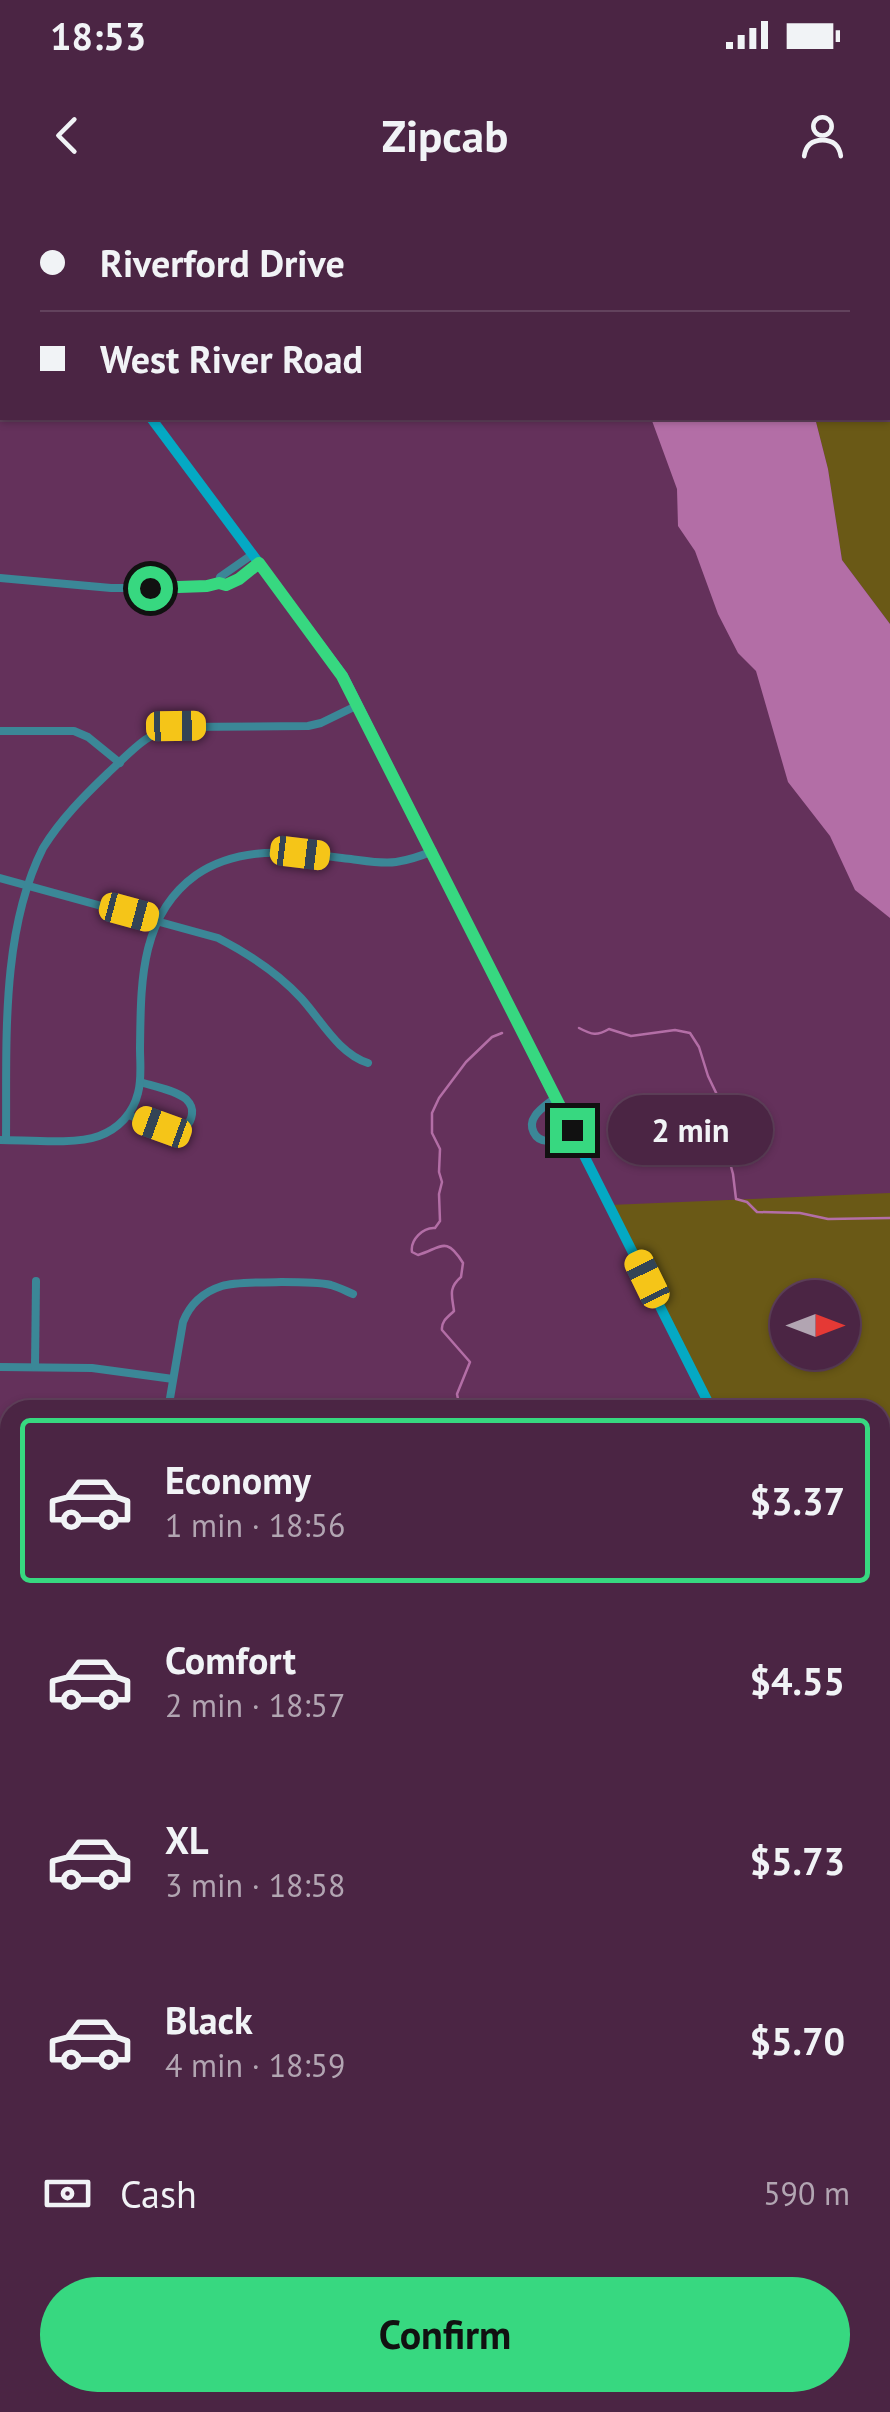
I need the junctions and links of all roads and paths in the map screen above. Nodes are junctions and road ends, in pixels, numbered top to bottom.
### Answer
1 (152, 420) edge
2 (256, 558) junction
3 (0, 578) edge
4 (358, 704) junction
5 (0, 731) edge
6 (120, 763) junction
7 (433, 851) junction
8 (0, 878) edge
9 (26, 884) junction
10 (157, 920) junction
11 (368, 1063) dead end
12 (140, 1082) junction
13 (555, 1098) junction
14 (128, 1115) junction
15 (572, 1130) junction
16 (3, 1140) edge
17 (36, 1281) dead end
18 (353, 1294) dead end
19 (0, 1368) edge
20 (35, 1368) junction
21 (173, 1378) junction
22 (170, 1400) edge
23 (707, 1400) edge

1 - 2 main road
2 - 3 street
2 - 4 main road
4 - 6 street
4 - 7 main road
5 - 6 street
6 - 9 street
7 - 10 street
7 - 13 main road
8 - 9 street
9 - 10 street
9 - 16 street
10 - 11 street
10 - 12 street
12 - 14 street
12 - 14 street
13 - 15 main road
13 - 15 street
14 - 16 street
15 - 23 main road
17 - 20 street
18 - 21 street
19 - 20 street
20 - 21 street
21 - 22 street

